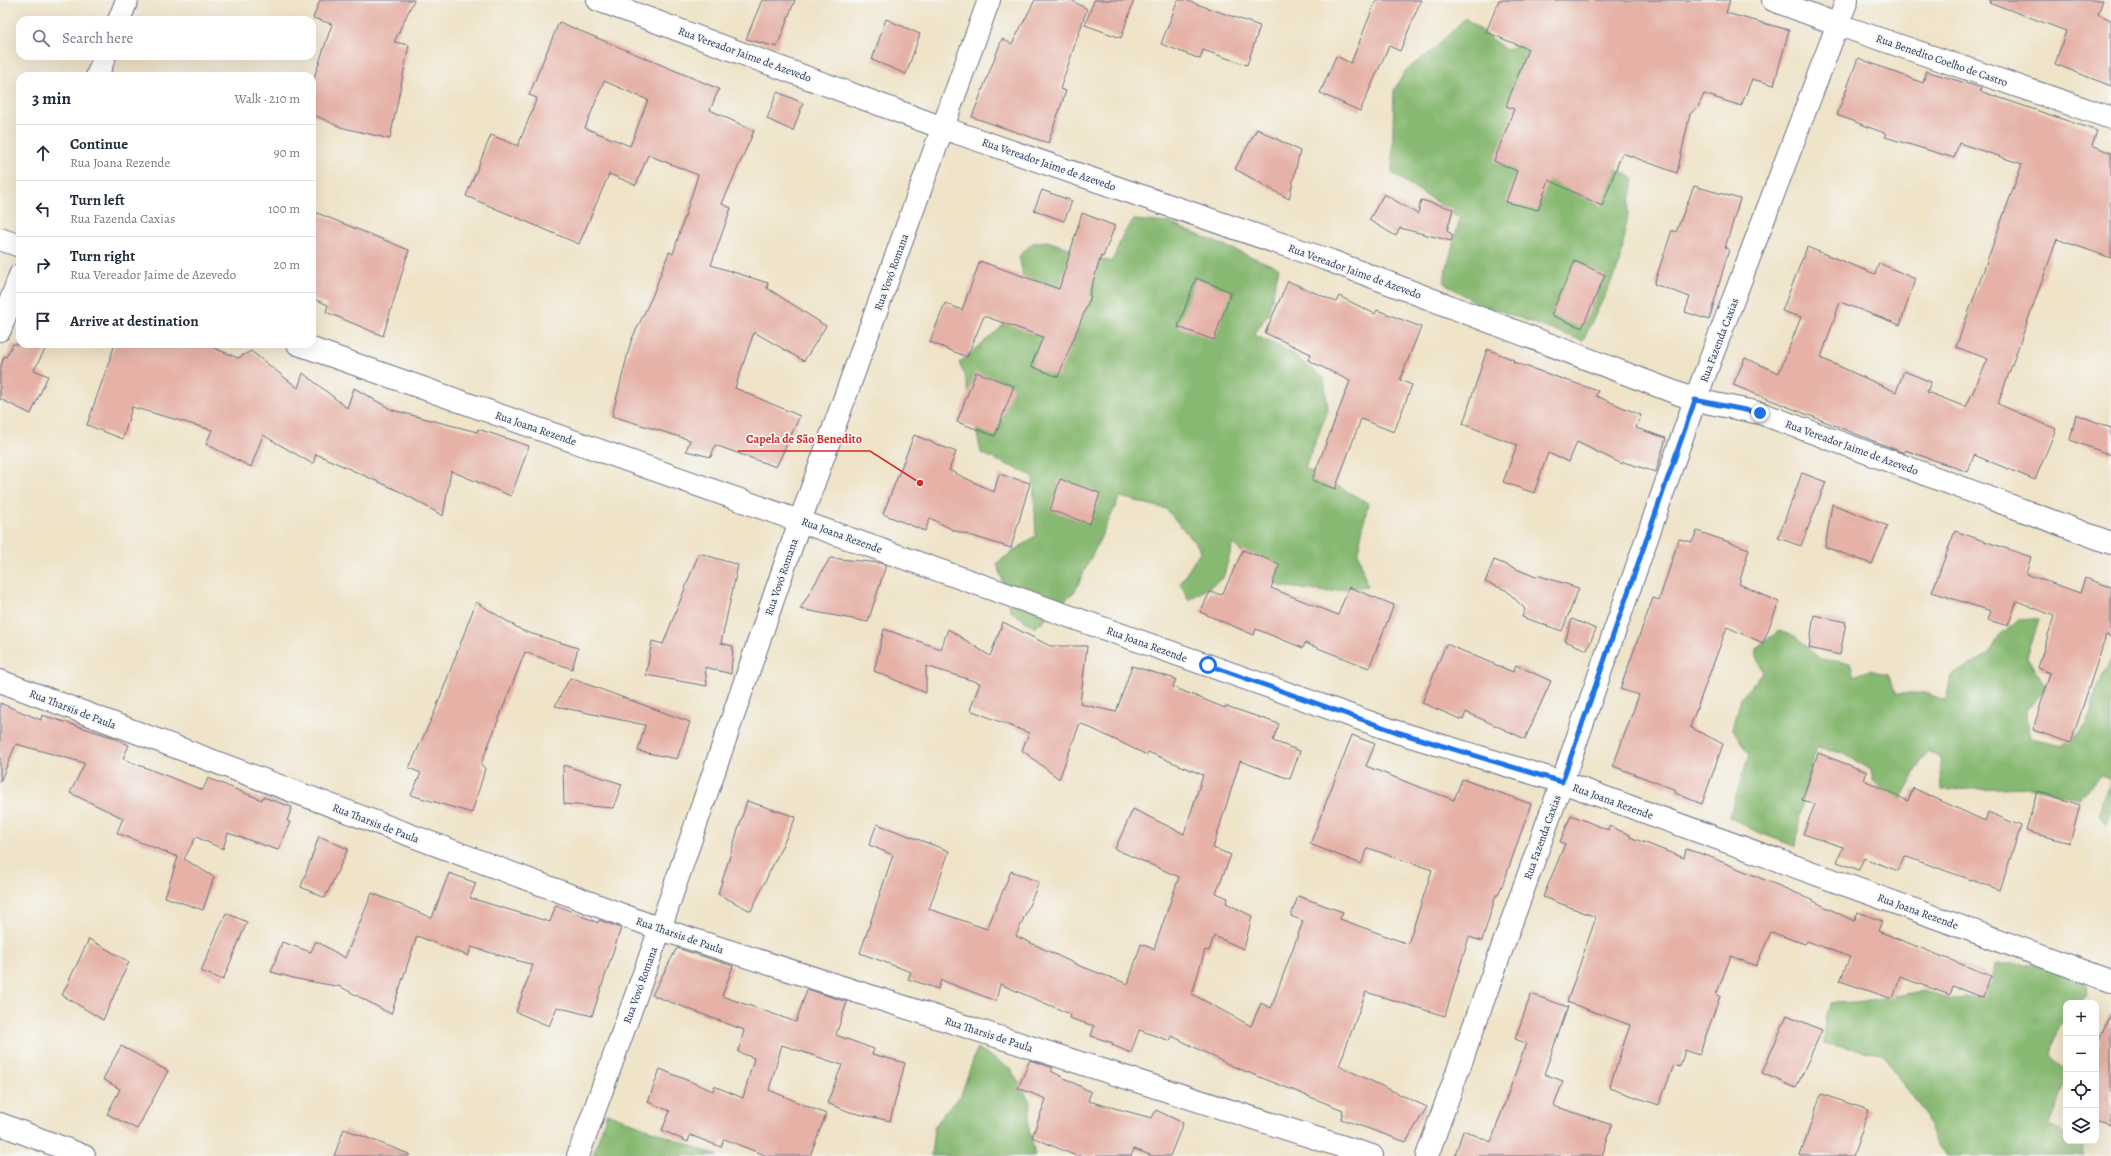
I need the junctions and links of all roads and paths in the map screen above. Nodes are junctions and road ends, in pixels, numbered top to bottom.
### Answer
1 (127, 0) edge
2 (598, 0) edge
3 (989, 0) edge
4 (1773, 0) edge
5 (1847, 0) edge
6 (121, 16) edge
7 (1839, 25) junction
8 (103, 60) edge
9 (99, 72) edge
10 (2111, 118) edge
11 (943, 128) junction
12 (0, 239) edge
13 (16, 245) edge
14 (16, 286) edge
15 (0, 330) edge
16 (309, 348) edge
17 (1695, 400) junction
18 (800, 520) junction
19 (2111, 543) edge
20 (0, 681) edge
21 (1562, 782) junction
22 (660, 929) junction
23 (2111, 981) edge
24 (0, 1124) edge
25 (84, 1156) edge
26 (578, 1156) edge
27 (1372, 1156) edge
28 (1427, 1156) edge

1 - 6 street
2 - 11 street, Rua Vereador Jaime de Azevedo
3 - 11 street, Rua Vovó Romana
4 - 7 street, Rua Benedito Coelho de Castro
5 - 7 street, Rua Fazenda Caxias
7 - 10 street, Rua Benedito Coelho de Castro
7 - 17 street, Rua Fazenda Caxias
8 - 9 street
11 - 17 street, Rua Vereador Jaime de Azevedo
11 - 18 street, Rua Vovó Romana
12 - 13 street
14 - 15 street
16 - 18 street, Rua Joana Rezende
17 - 19 street, Rua Vereador Jaime de Azevedo
17 - 21 street, Rua Fazenda Caxias
18 - 21 street, Rua Joana Rezende
18 - 22 street, Rua Vovó Romana
20 - 22 street, Rua Tharsis de Paula
21 - 23 street, Rua Joana Rezende
21 - 28 street, Rua Fazenda Caxias
22 - 26 street, Rua Vovó Romana
22 - 27 street, Rua Tharsis de Paula
24 - 25 street

